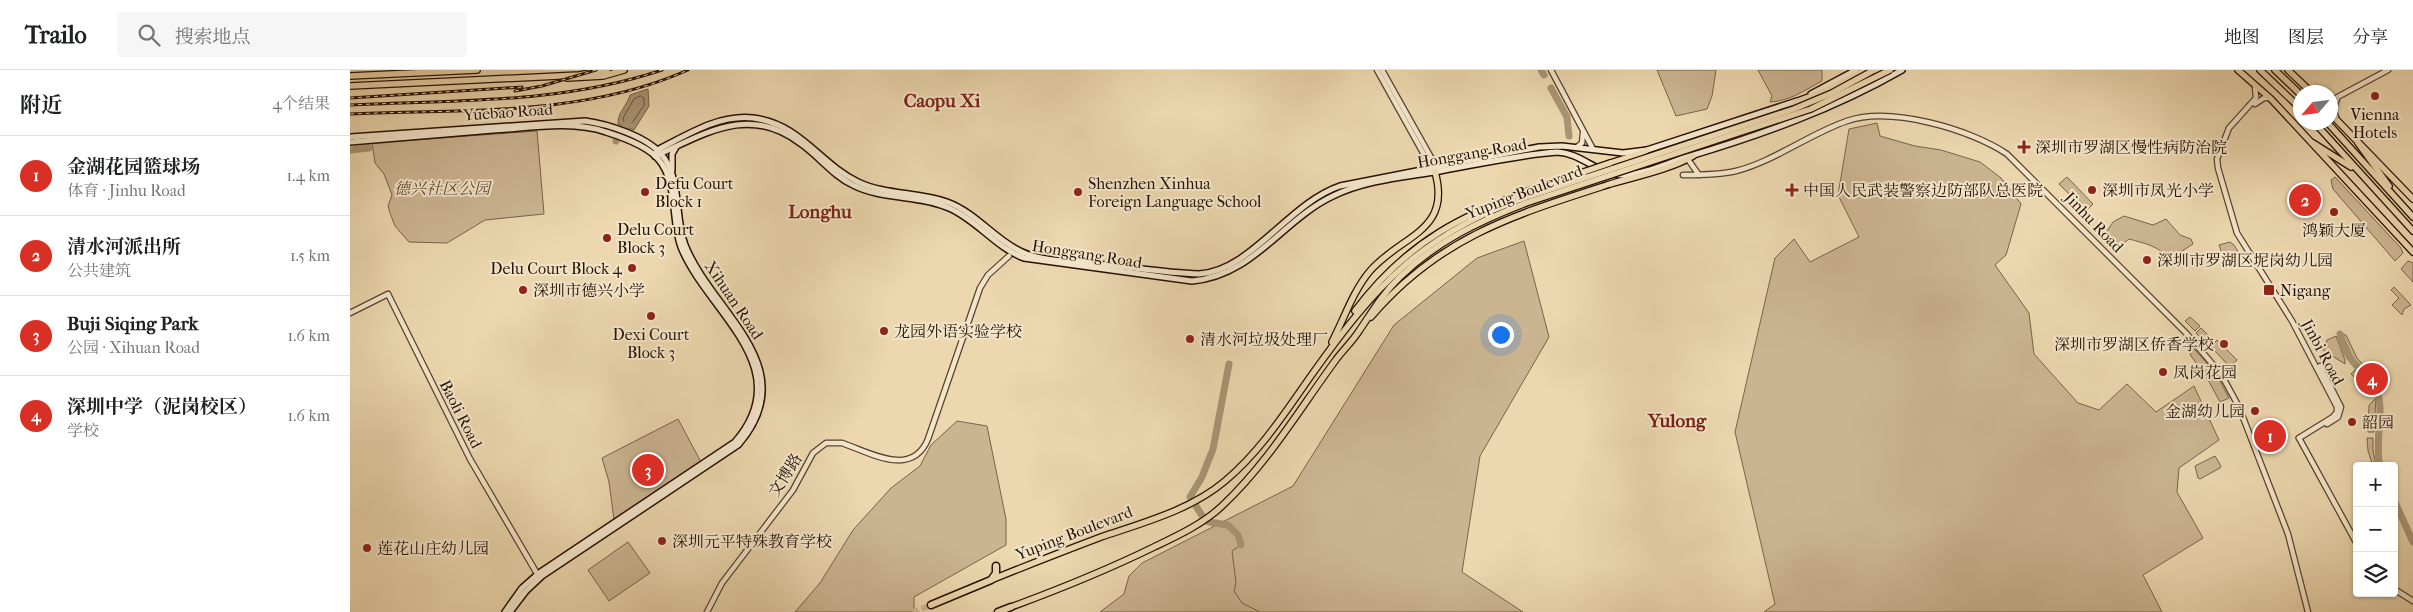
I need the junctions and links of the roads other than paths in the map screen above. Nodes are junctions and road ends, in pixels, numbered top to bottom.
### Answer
1 (477, 70) edge
2 (607, 70) edge
3 (624, 70) edge
4 (1377, 70) edge
5 (1382, 70) edge
6 (1550, 70) edge
7 (1856, 70) edge
8 (1865, 70) edge
9 (1874, 70) edge
10 (1890, 70) edge
11 (1902, 70) edge
12 (2238, 70) edge
13 (2256, 70) edge
14 (2260, 70) edge
15 (2288, 70) edge
16 (2388, 70) edge
17 (2278, 72) edge
18 (350, 76) edge
19 (555, 77) junction
20 (2269, 78) junction
21 (2251, 80) junction
22 (2304, 85) edge
23 (350, 86) edge
24 (2293, 87) edge
25 (2338, 97) edge
26 (2271, 99) junction
27 (2293, 101) edge
28 (1794, 102) junction
29 (2338, 119) edge
30 (2338, 121) edge
31 (2341, 124) junction
32 (2321, 130) edge
33 (2334, 130) edge
34 (350, 137) edge
35 (350, 142) edge
36 (2358, 142) junction
37 (2313, 143) junction
38 (680, 144) junction
39 (1577, 147) junction
40 (1593, 149) junction
41 (1647, 150) junction
42 (658, 153) junction
43 (1693, 156) joint
44 (1688, 160) junction
45 (1433, 168) junction
46 (2359, 172) junction
47 (1699, 175) junction
48 (673, 180) junction
49 (2397, 199) junction
50 (2413, 199) edge
51 (1525, 200) junction
52 (2413, 212) edge
53 (2413, 217) edge
54 (2413, 232) edge
55 (2413, 252) edge
56 (1009, 256) dead end
57 (1166, 270) junction
58 (1164, 278) junction
59 (350, 313) edge
60 (1358, 332) junction
61 (1333, 341) junction
62 (1314, 372) junction
63 (2301, 438) junction
64 (2353, 531) edge
65 (2353, 536) edge
66 (996, 566) joint
67 (1012, 572) junction
68 (539, 576) junction
69 (991, 580) junction
70 (2398, 590) edge
71 (2413, 599) edge
72 (931, 604) tunnel mouth
73 (1011, 607) joint
74 (505, 612) edge
75 (510, 612) edge
76 (707, 612) edge
77 (998, 612) edge
78 (2308, 612) edge

1 - 18 main road
2 - 19 main road
3 - 19 main road
4 - 45 street
5 - 45 street
6 - 39 street
6 - 40 street
7 - 28 main road, Honggang Road
8 - 28 main road
9 - 51 main road, Yuping Boulevard, bridge
10 - 51 main road, Yuping Boulevard, bridge
11 - 43 main road
12 - 21 main road
13 - 20 main road
14 - 20 main road
15 - 22 main road
16 - 25 street
17 - 24 main road
19 - 23 main road
20 - 27 main road
21 - 26 main road
21 - 63 street, Jinbi Road
26 - 37 main road
26 - 63 street, Jinbi Road
28 - 41 main road, Honggang Road
29 - 31 street
30 - 31 main road
31 - 36 main road
32 - 46 main road
33 - 49 main road
34 - 42 main road, Yuebao Road
35 - 42 main road, Yuebao Road
36 - 49 main road
36 - 50 main road
37 - 46 main road
37 - 55 main road
38 - 42 main road, Honggang Road
38 - 48 main road
38 - 58 main road, Honggang Road
39 - 40 main road, Honggang Road
39 - 45 main road, Honggang Road
40 - 41 main road, Honggang Road
41 - 61 main road, bridge
42 - 48 main road, Xihuan Road
42 - 57 main road, Honggang Road
42 - 68 main road, Xihuan Road
43 - 44 main road
44 - 45 main road, Honggang Road
44 - 47 street
44 - 47 street, Jinhu Road
44 - 60 main road
45 - 57 main road, Honggang Road
45 - 58 main road, Honggang Road
45 - 61 main road
46 - 54 main road
47 - 78 street, Jinhu Road
48 - 68 main road, Xihuan Road
49 - 52 main road
49 - 53 main road
51 - 60 main road, Yuping Boulevard
51 - 62 main road, Yuping Boulevard
56 - 76 street, 文博路
57 - 58 main road
59 - 68 street, Baoli Road
60 - 73 main road, Yuping Boulevard
61 - 62 main road
62 - 67 main road, Yuping Boulevard
63 - 64 street
63 - 65 street
66 - 67 main road
66 - 69 highway
67 - 69 main road, Yuping Boulevard
68 - 74 main road, Xihuan Road
68 - 75 main road, Xihuan Road
69 - 72 highway
70 - 71 street
73 - 77 highway

